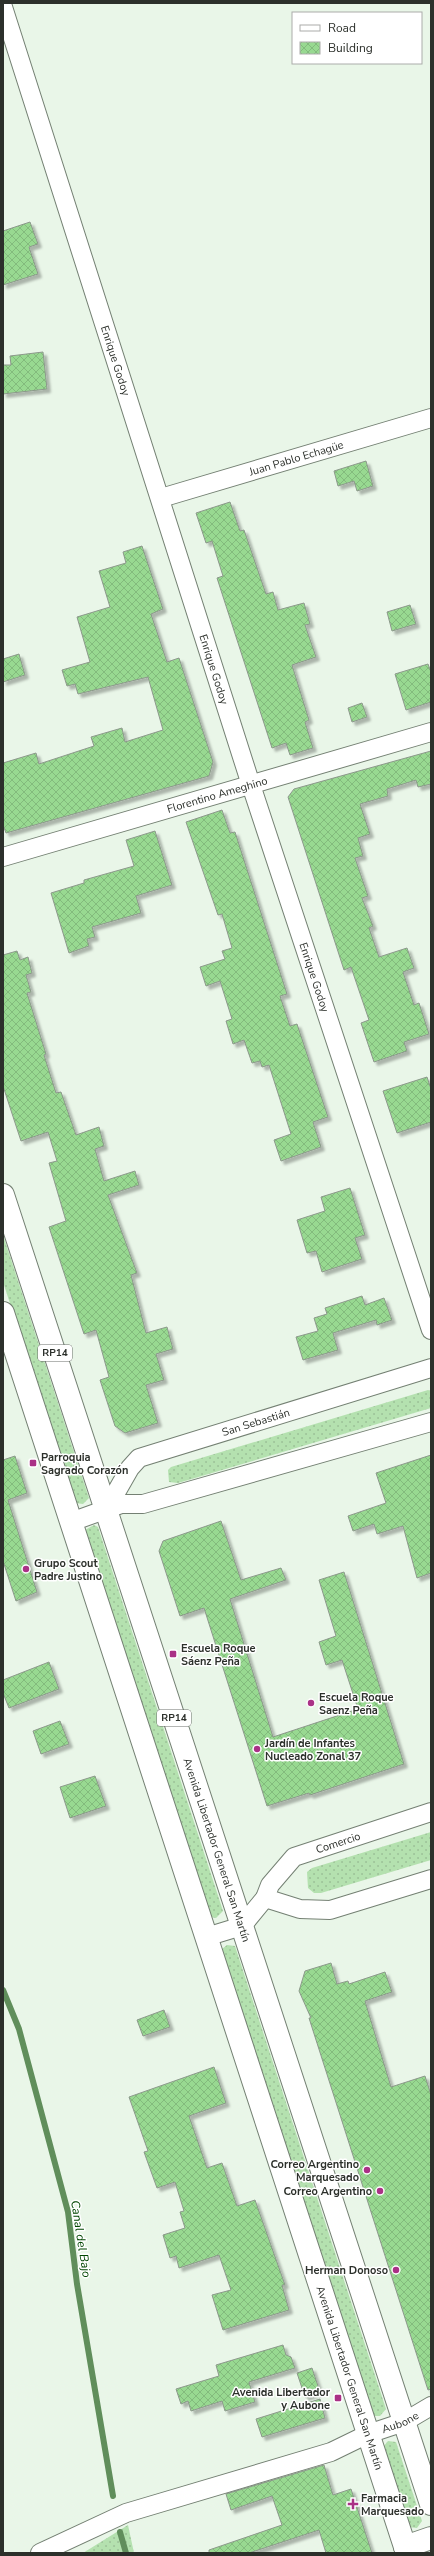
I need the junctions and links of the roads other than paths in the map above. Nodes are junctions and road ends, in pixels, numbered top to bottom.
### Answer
1 (3, 7) edge
2 (431, 418) edge
3 (161, 498) junction
4 (431, 732) edge
5 (251, 785) junction
6 (3, 857) edge
7 (3, 1195) edge
8 (3, 1312) edge
9 (431, 1330) edge
10 (431, 1368) edge
11 (431, 1422) edge
12 (106, 1510) junction
13 (71, 1522) junction
14 (431, 1812) edge
15 (431, 1879) edge
16 (265, 1898) junction
17 (242, 1926) junction
18 (206, 1937) junction
19 (431, 2406) edge
20 (404, 2422) junction
21 (368, 2434) junction
22 (431, 2504) edge
23 (431, 2538) edge
24 (406, 2550) edge
25 (40, 2553) edge

1 - 3 street, Enrique Godoy
2 - 3 street, Juan Pablo Echagüe
3 - 5 street, Enrique Godoy
4 - 5 street, Florentino Ameghino
5 - 6 street, Florentino Ameghino
5 - 9 street, Enrique Godoy
7 - 12 main road, Avenida Libertador General San Martín / RP14
8 - 13 main road, Avenida Libertador General San Martín
10 - 12 street, San Sebastián
11 - 12 street
12 - 13 street
12 - 17 main road, Avenida Libertador General San Martín / RP14
13 - 18 main road, Avenida Libertador General San Martín
14 - 16 street, Comercio
15 - 16 street
16 - 17 street, Comercio
17 - 18 street
17 - 20 main road, Avenida Libertador General San Martín / RP14
18 - 21 main road, Avenida Libertador General San Martín
19 - 20 street, Aubone
20 - 21 street, Aubone
20 - 22 main road, Avenida Libertador General San Martín / RP14
21 - 24 main road, Avenida Libertador General San Martín
21 - 25 street, Aubone
23 - 24 main road

